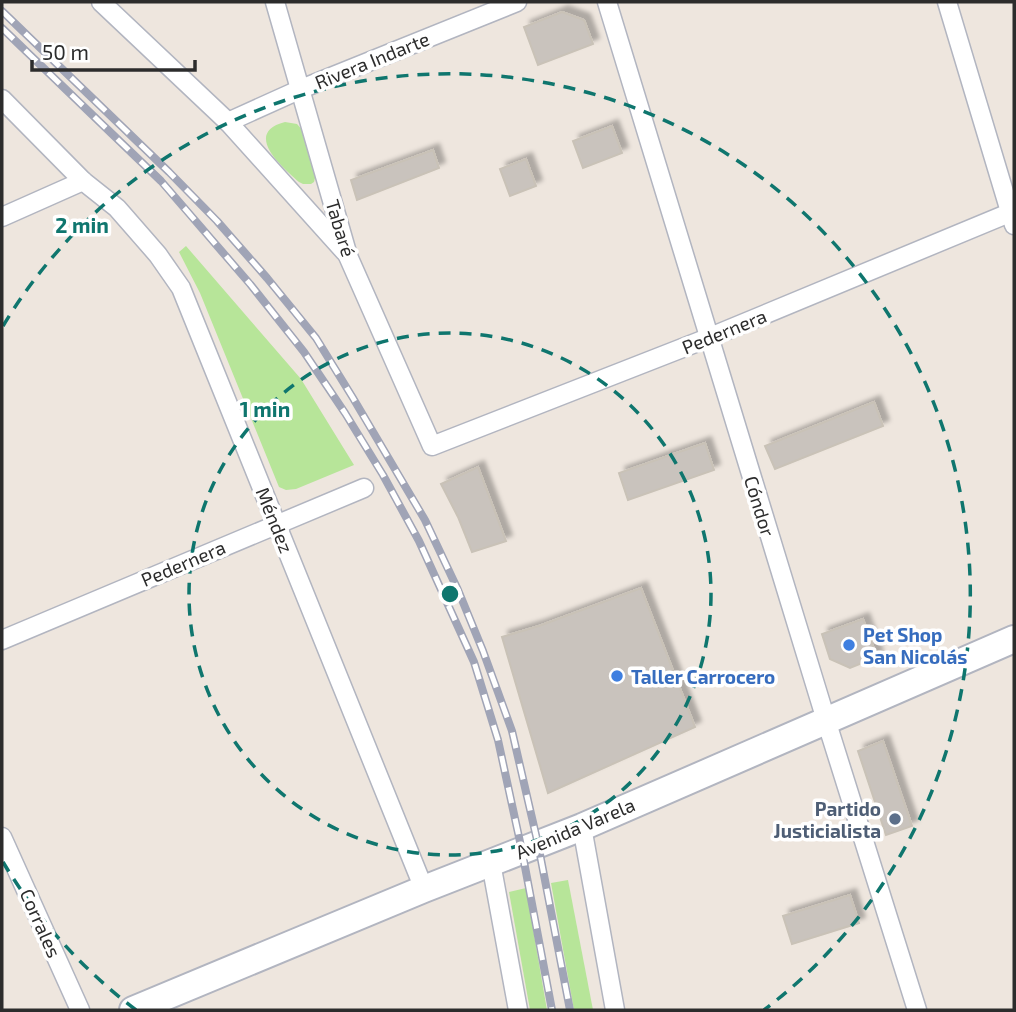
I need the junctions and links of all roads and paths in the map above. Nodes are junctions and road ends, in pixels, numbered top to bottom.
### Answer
1 (101, 2) edge
2 (275, 2) edge
3 (517, 2) edge
4 (607, 2) edge
5 (947, 2) edge
6 (301, 89) junction
7 (2, 99) edge
8 (228, 122) junction
9 (83, 181) junction
10 (1013, 216) edge
11 (2, 217) edge
12 (348, 256) junction
13 (708, 338) junction
14 (432, 446) joint
15 (364, 488) dead end
16 (276, 523) junction
17 (1014, 639) edge
18 (2, 640) edge
19 (826, 720) junction
20 (582, 827) junction
21 (2, 836) edge
22 (491, 863) junction
23 (424, 889) junction
24 (80, 1010) edge
25 (133, 1010) edge
26 (518, 1010) edge
27 (615, 1010) edge
28 (917, 1010) edge

1 - 8 street
2 - 6 street, Tabaré
3 - 6 street, Rivera Indarte
4 - 13 street, Cóndor
5 - 10 street
6 - 8 street, Rivera Indarte
6 - 12 street, Tabaré
7 - 9 street, Méndez
8 - 12 street
9 - 11 street
9 - 16 street, Méndez
10 - 13 street, Pedernera
12 - 14 street, Tabaré
13 - 14 street, Pedernera
13 - 19 street, Cóndor
15 - 16 street, Pedernera
16 - 18 street, Pedernera
16 - 23 street, Méndez
17 - 19 main road, Avenida Varela
19 - 20 main road, Avenida Varela
19 - 28 street, Cóndor
20 - 22 main road, Avenida Varela
20 - 27 street
21 - 24 street, Corrales
22 - 23 main road, Avenida Varela
22 - 26 street
23 - 25 main road, Avenida Varela

